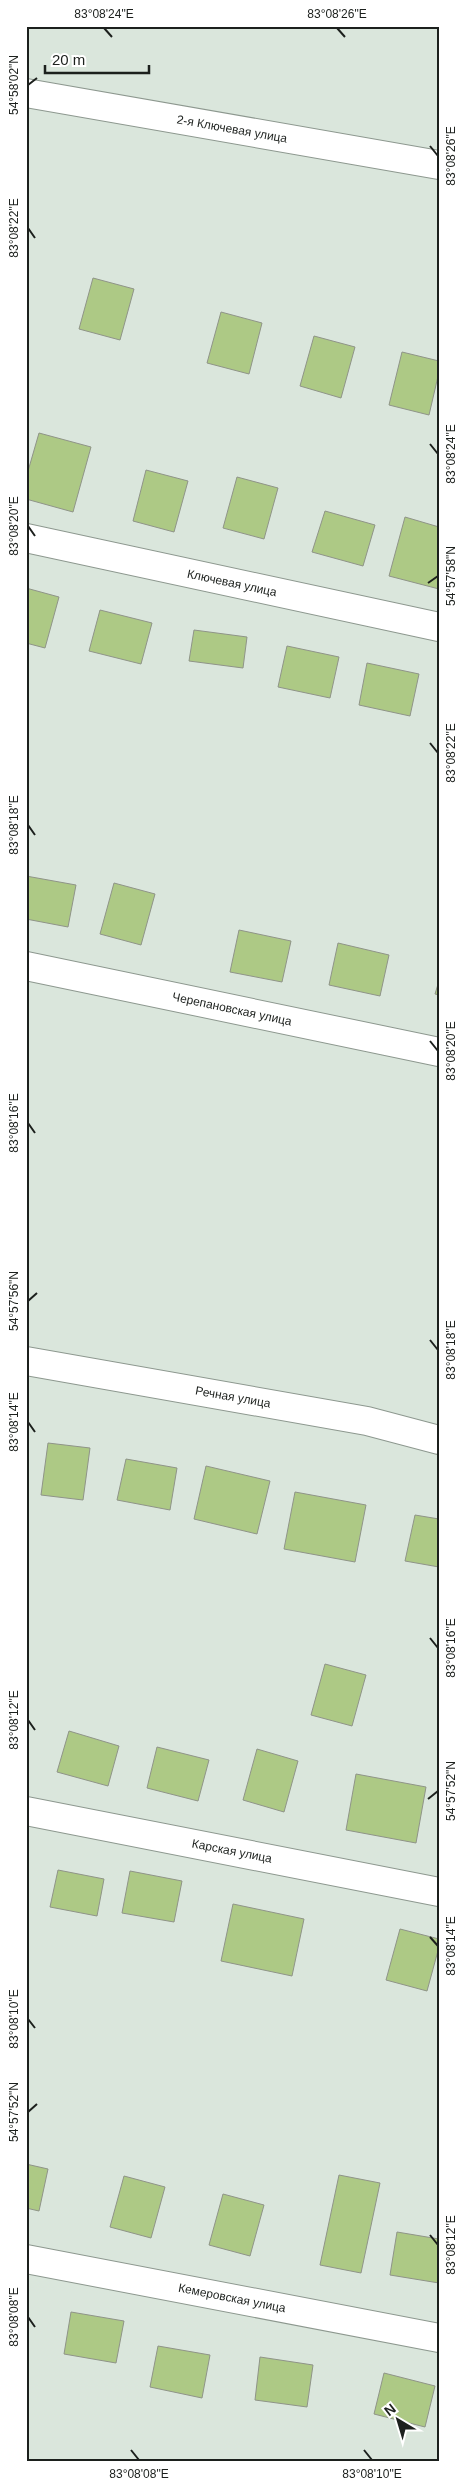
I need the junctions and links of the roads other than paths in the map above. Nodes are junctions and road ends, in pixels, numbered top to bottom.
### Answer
1 (26, 93) edge
2 (439, 165) edge
3 (26, 538) edge
4 (439, 628) edge
5 (26, 966) edge
6 (439, 1052) edge
7 (26, 1361) edge
8 (439, 1440) edge
9 (26, 1811) edge
10 (439, 1892) edge
11 (26, 2259) edge
12 (439, 2338) edge

1 - 2 street, 2-я Ключевая улица
3 - 4 street, Ключевая улица
5 - 6 street, Черепановская улица
7 - 8 street, Речная улица
9 - 10 street, Карская улица
11 - 12 street, Кемеровская улица

